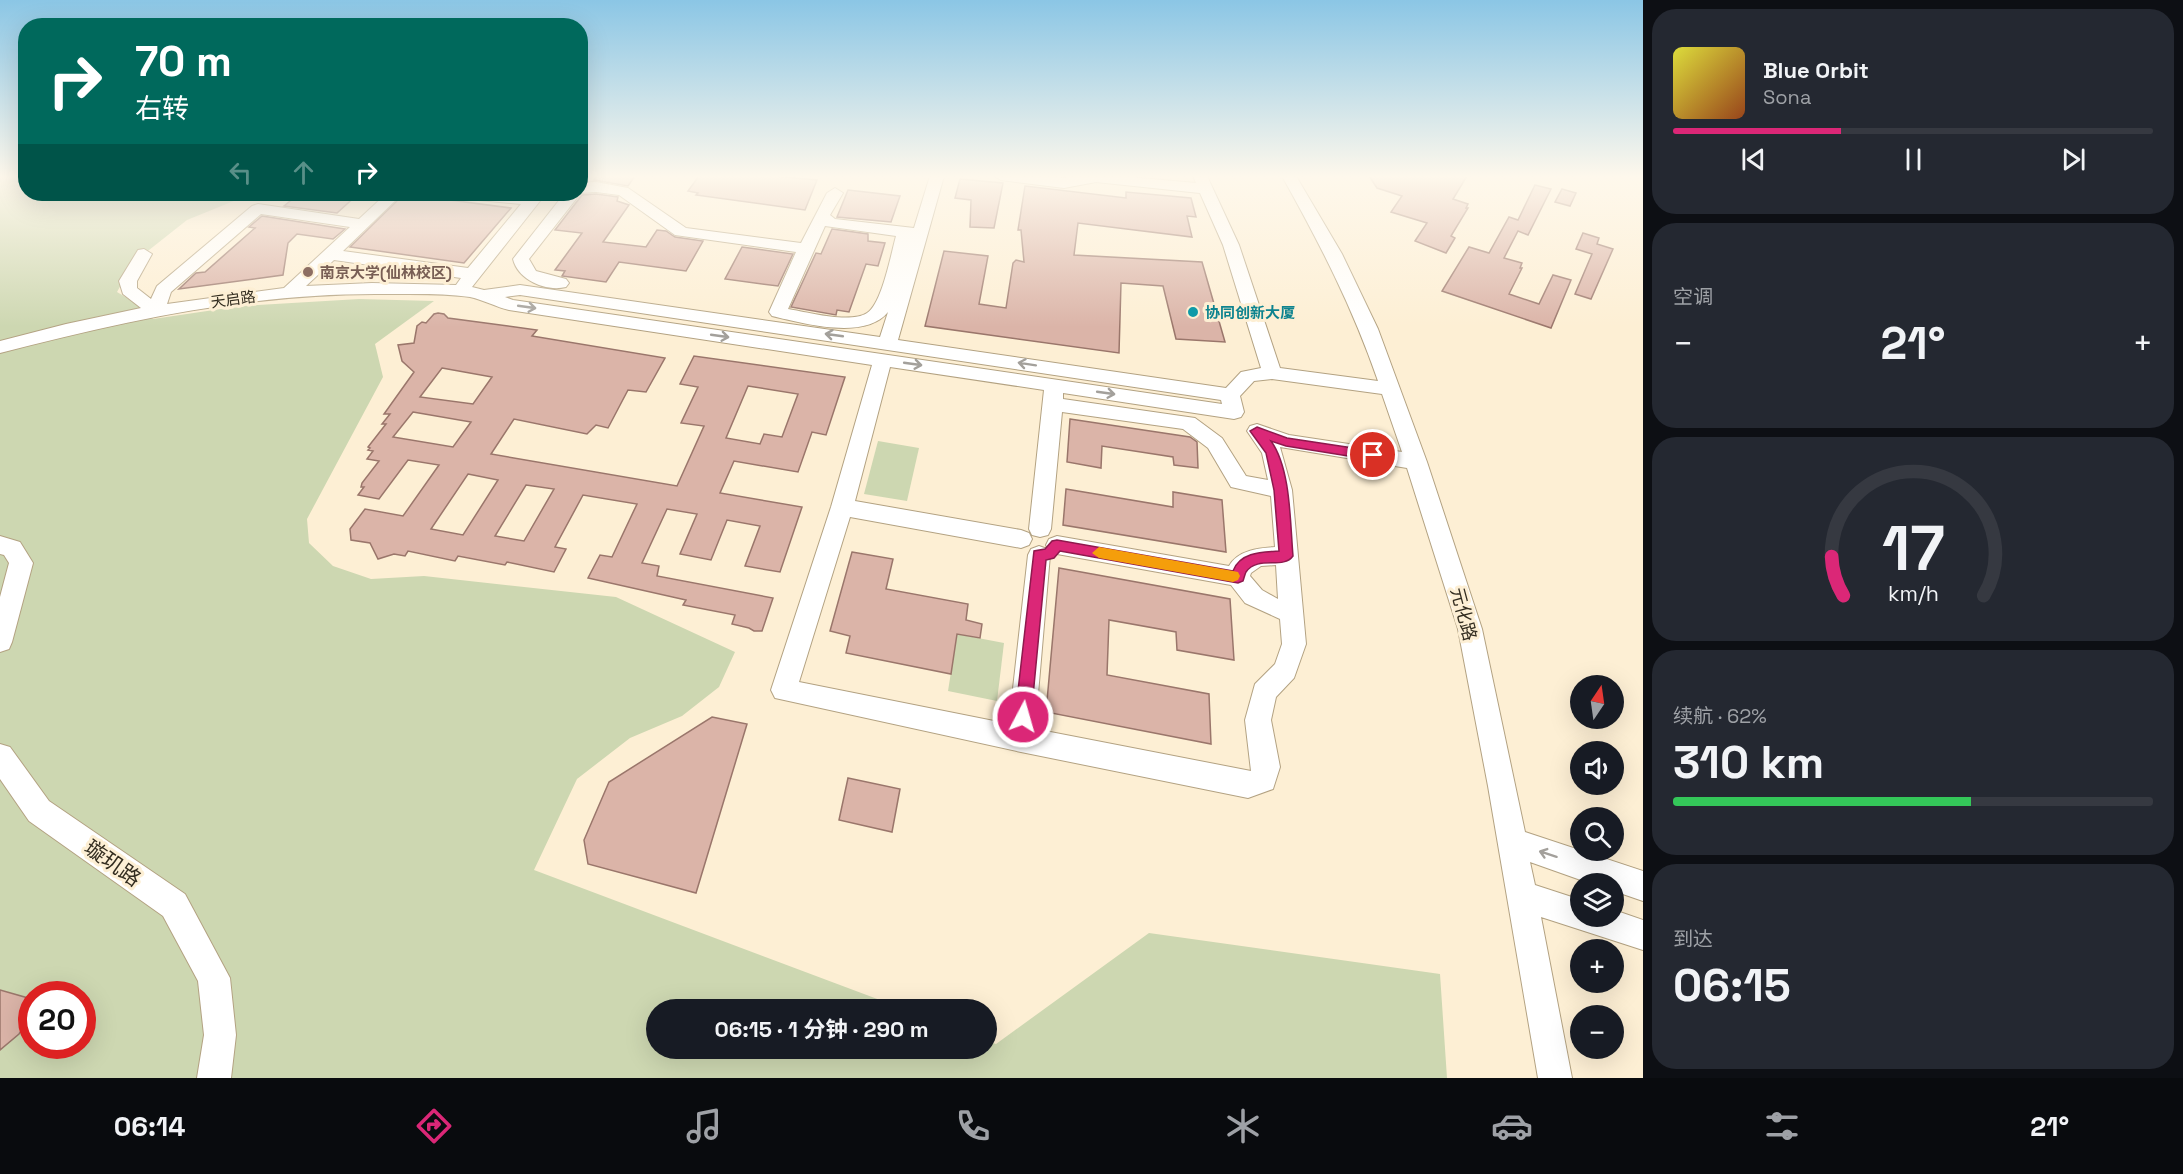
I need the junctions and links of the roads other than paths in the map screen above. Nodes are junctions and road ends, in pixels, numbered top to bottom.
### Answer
1 (238, 226) edge
2 (360, 226) edge
3 (515, 226) edge
4 (547, 226) edge
5 (673, 226) edge
6 (817, 226) edge
7 (858, 226) edge
8 (916, 226) edge
9 (1223, 226) edge
10 (1318, 226) edge
11 (913, 233) junction
12 (807, 249) junction
13 (144, 254) dead end
14 (330, 254) junction
15 (473, 287) junction
16 (290, 292) junction
17 (155, 311) junction
18 (778, 312) junction
19 (0, 347) edge
20 (886, 352) junction
21 (1272, 373) junction
22 (1391, 389) junction
23 (1053, 394) junction
24 (1232, 403) junction
25 (1257, 431) junction
26 (1417, 462) junction
27 (1281, 490) junction
28 (842, 507) junction
29 (1039, 542) junction
30 (0, 545) edge
31 (1286, 556) junction
32 (1238, 577) junction
33 (1291, 612) junction
34 (0, 642) edge
35 (1021, 740) junction
36 (0, 756) edge
37 (1512, 842) junction
38 (1643, 886) edge
39 (1522, 896) junction
40 (1570, 912) edge
41 (1618, 927) edge
42 (1643, 935) edge
43 (214, 1078) edge
44 (1555, 1078) edge

1 - 17 street
2 - 14 street
3 - 15 street
4 - 18 street
5 - 12 street
6 - 12 street
7 - 11 street
8 - 11 street
9 - 21 street
10 - 22 street, 元化路
11 - 18 street
11 - 20 street
12 - 18 street
13 - 17 street
14 - 15 street
14 - 16 street
15 - 16 street, 天启路
15 - 20 street
16 - 17 street, 天启路
17 - 19 street, 天启路
20 -> 23 street
24 -> 20 street
20 - 28 street
21 - 22 street
21 - 24 street
22 - 26 street, 元化路
23 -> 24 street
23 - 27 street
23 - 29 street
24 - 25 street
25 - 26 street
25 - 27 street
26 - 37 street, 元化路
27 - 31 street
28 - 29 street
28 - 35 street
29 - 32 street
29 - 35 street
30 - 34 street
31 - 32 street
31 - 33 street
32 - 33 street
33 - 35 street
36 - 43 street, 璇玑路
38 -> 37 street
37 - 39 street, 元化路
39 - 40 street
39 - 44 street, 元化路
41 - 42 street

